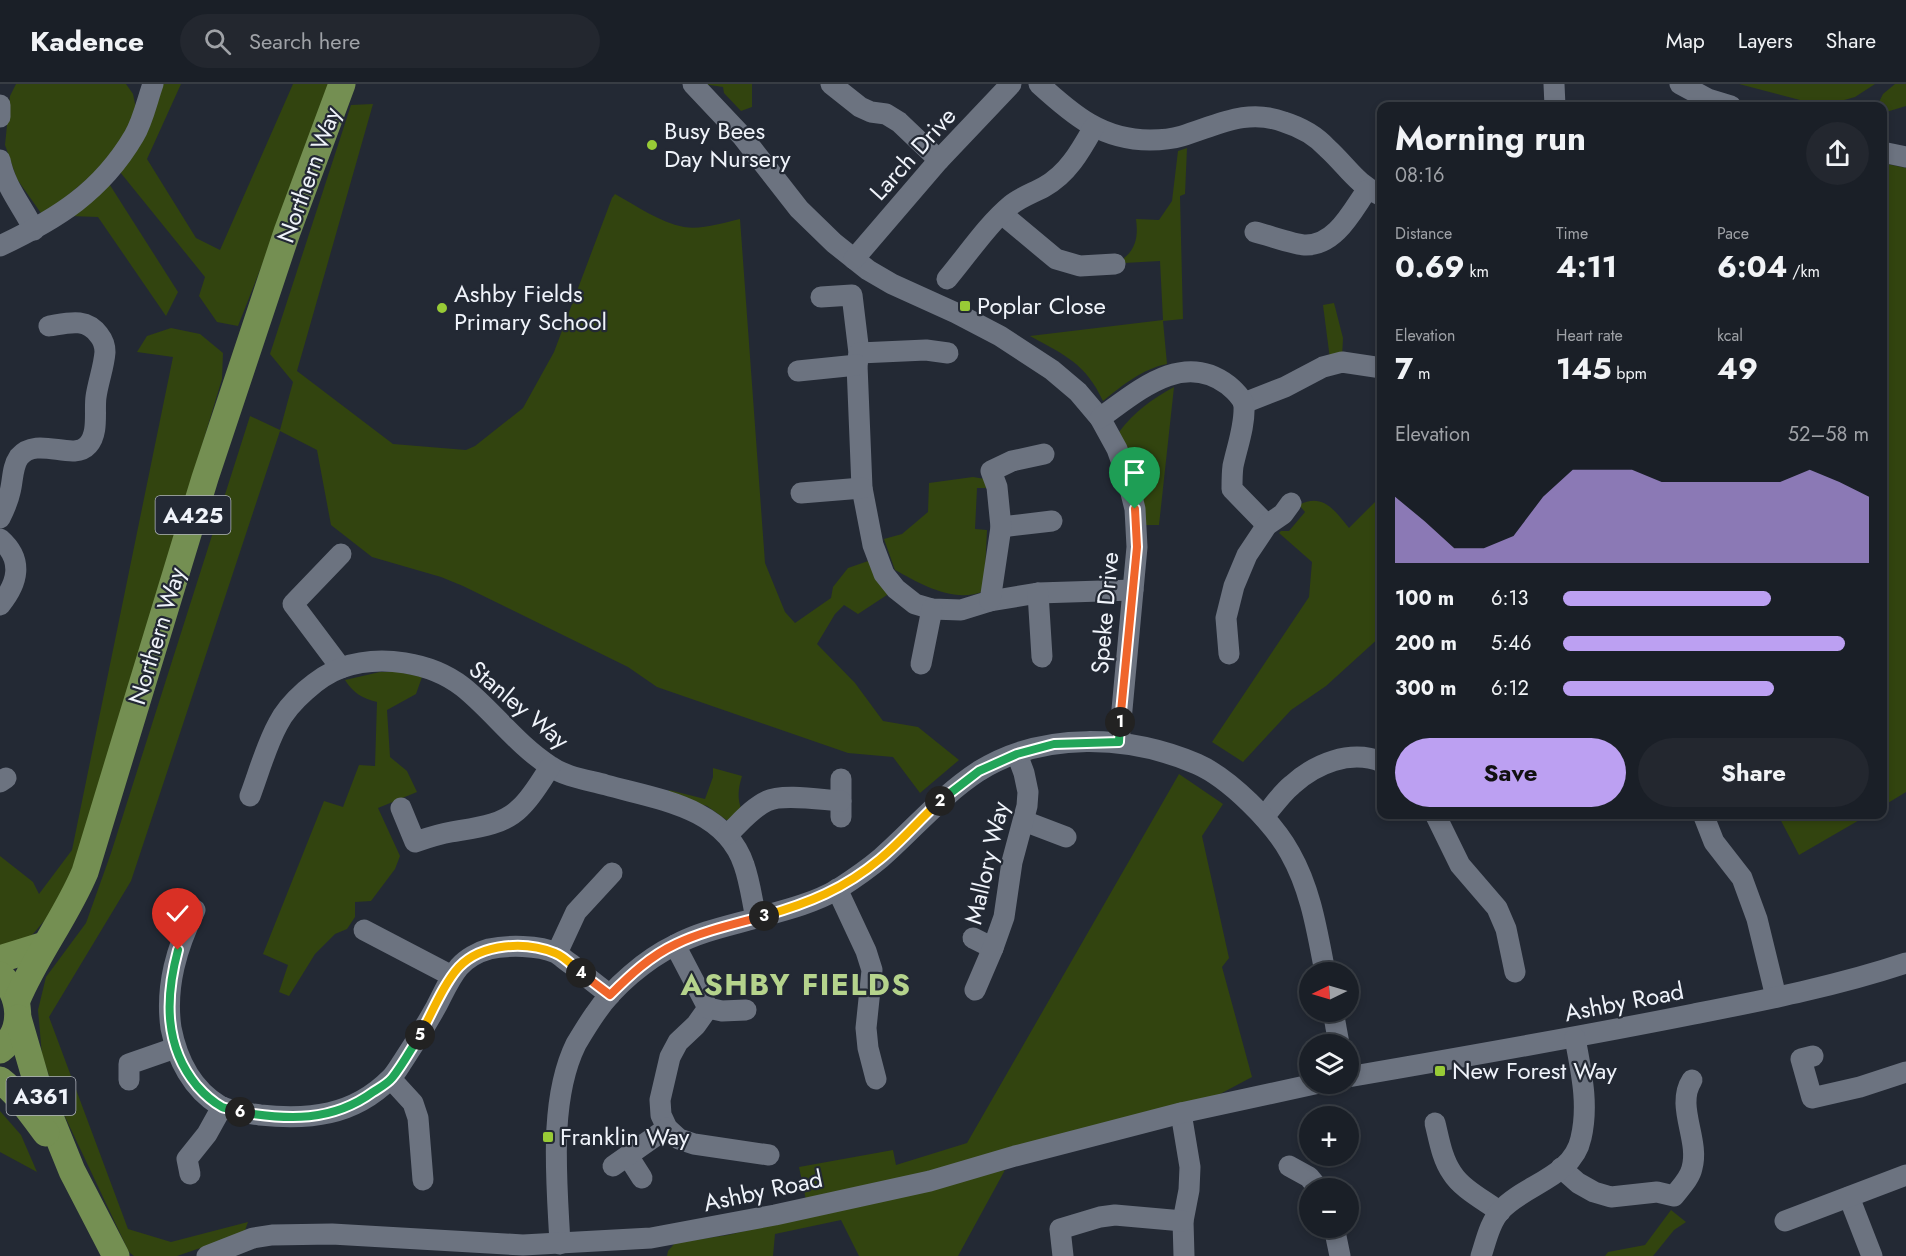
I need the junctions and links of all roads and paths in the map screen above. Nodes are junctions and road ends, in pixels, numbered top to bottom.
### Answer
1 (342, 84) edge
2 (693, 84) edge
3 (831, 84) edge
4 (1011, 84) edge
5 (1039, 84) edge
6 (1554, 84) edge
7 (1680, 84) edge
8 (149, 86) edge
9 (1555, 102) edge
10 (1718, 102) edge
11 (0, 105) edge
12 (0, 117) edge
13 (1094, 127) junction
14 (1887, 153) edge
15 (1906, 157) edge
16 (0, 160) edge
17 (939, 160) junction
18 (1374, 193) edge
19 (1002, 214) junction
20 (34, 230) junction
21 (1255, 232) dead end
22 (0, 246) edge
23 (854, 259) junction
24 (1115, 264) dead end
25 (947, 279) dead end
26 (821, 297) dead end
27 (49, 326) dead end
28 (948, 353) dead end
29 (858, 359) junction
30 (1377, 367) edge
31 (798, 371) dead end
32 (1244, 403) junction
33 (1100, 418) junction
34 (1044, 454) dead end
35 (862, 488) junction
36 (801, 493) dead end
37 (1291, 503) dead end
38 (0, 518) edge
39 (1052, 521) dead end
40 (1267, 525) junction
41 (1001, 527) junction
42 (0, 539) edge
43 (341, 554) dead end
44 (1133, 590) junction
45 (1038, 593) junction
46 (990, 601) junction
47 (0, 605) edge
48 (932, 609) junction
49 (1229, 654) dead end
50 (1042, 657) dead end
51 (921, 664) dead end
52 (341, 668) junction
53 (1119, 742) junction
54 (1017, 754) junction
55 (1377, 760) edge
56 (550, 767) junction
57 (841, 780) dead end
58 (249, 796) dead end
59 (401, 808) dead end
60 (1264, 817) junction
61 (1437, 819) edge
62 (1705, 819) edge
63 (1024, 821) junction
64 (728, 834) junction
65 (1066, 837) dead end
66 (612, 873) dead end
67 (837, 889) junction
68 (195, 910) dead end
69 (756, 918) junction
70 (364, 930) dead end
71 (973, 938) dead end
72 (45, 945) junction
73 (675, 945) junction
74 (993, 948) junction
75 (557, 953) junction
76 (0, 959) edge
77 (1323, 962) edge
78 (1906, 963) edge
79 (1515, 972) dead end
80 (0, 975) edge
81 (452, 976) junction
82 (975, 990) dead end
83 (610, 995) junction
84 (1776, 997) junction
85 (708, 1008) junction
86 (17, 1009) junction
87 (746, 1010) dead end
88 (1575, 1038) junction
89 (175, 1048) junction
90 (0, 1050) edge
91 (1813, 1056) dead end
92 (1906, 1072) edge
93 (1359, 1075) edge
94 (391, 1079) junction
95 (876, 1079) dead end
96 (0, 1080) edge
97 (129, 1080) dead end
98 (1692, 1080) dead end
99 (1299, 1087) edge
100 (222, 1107) junction
101 (1181, 1113) junction
102 (1435, 1123) dead end
103 (667, 1128) junction
104 (769, 1155) dead end
105 (1289, 1166) dead end
106 (1561, 1168) junction
107 (72, 1171) junction
108 (190, 1174) dead end
109 (1906, 1175) edge
110 (642, 1178) dead end
111 (1310, 1178) edge
112 (423, 1180) dead end
113 (1849, 1197) junction
114 (1500, 1212) junction
115 (1183, 1221) junction
116 (1785, 1221) dead end
117 (1336, 1238) edge
118 (560, 1244) junction
119 (652, 1247) edge
120 (424, 1248) edge
121 (116, 1256) edge
122 (207, 1256) edge
123 (1063, 1256) edge
124 (1184, 1256) edge
125 (1340, 1256) edge
126 (1481, 1256) edge
127 (1872, 1256) edge

1 - 72 main road, Northern Way / A425
2 - 23 street, Speke Drive
3 - 17 street
4 - 17 street, Larch Drive
5 - 13 street
6 - 9 street
7 - 10 street
8 - 20 street
11 - 12 street
13 - 18 street
13 - 19 street
14 - 15 street
16 - 20 street
17 - 23 street, Larch Drive
18 - 21 street
19 - 24 street
19 - 25 street
20 - 22 street
23 - 33 street, Speke Drive
26 - 29 street
27 - 38 street
28 - 29 street
29 - 31 street
29 - 35 street
30 - 32 street
32 - 33 street
32 - 40 street
33 - 44 street, Speke Drive
34 - 41 street
35 - 36 street
35 - 48 street
37 - 40 street
39 - 41 street
40 - 49 street
41 - 46 street
42 - 47 street
43 - 52 street
44 - 45 street
44 - 53 street, Speke Drive
45 - 46 street
45 - 50 street
46 - 48 street
48 - 51 street
52 - 56 street, Stanley Way
52 - 58 street, Stanley Way
53 - 54 street
53 - 60 street
54 - 63 street, Mallory Way
54 - 67 street
55 - 60 street
56 - 59 street
56 - 64 street, Stanley Way
57 - 64 street
60 - 77 street
61 - 79 street
62 - 84 street
63 - 65 street
63 - 74 street, Mallory Way
64 - 69 street, Stanley Way
66 - 75 street
67 - 69 street
67 - 95 street
68 - 89 street
69 - 73 street
70 - 81 street
71 - 74 street, Mallory Way
72 - 76 main road
72 - 86 main road, Northern Way / A425
73 - 83 street
73 - 85 street
74 - 82 street, Mallory Way
75 - 81 street
75 - 83 street
78 - 84 street, Ashby Road
80 - 86 main road, A361
81 - 94 street
83 - 118 street
84 - 88 street, Ashby Road
85 - 87 street
85 - 103 street
86 - 90 main road, A361
86 - 107 main road, A361
88 - 93 street, Ashby Road
88 - 106 street
89 - 97 street
89 - 100 street
91 - 92 street
94 - 100 street
94 - 112 street
96 - 107 main road, A361
98 - 106 street
99 - 101 street, Ashby Road
100 - 108 street
101 - 115 street
101 - 119 street, Ashby Road
102 - 114 street
103 - 104 street
103 - 110 street
105 - 111 street
106 - 114 street
107 - 121 main road, A361
109 - 113 street
113 - 116 street
113 - 127 street
114 - 126 street
115 - 123 street
115 - 124 street
117 - 125 street
118 - 119 street, Ashby Road
118 - 120 street, Ashby Road
120 - 122 street, Ashby Road

